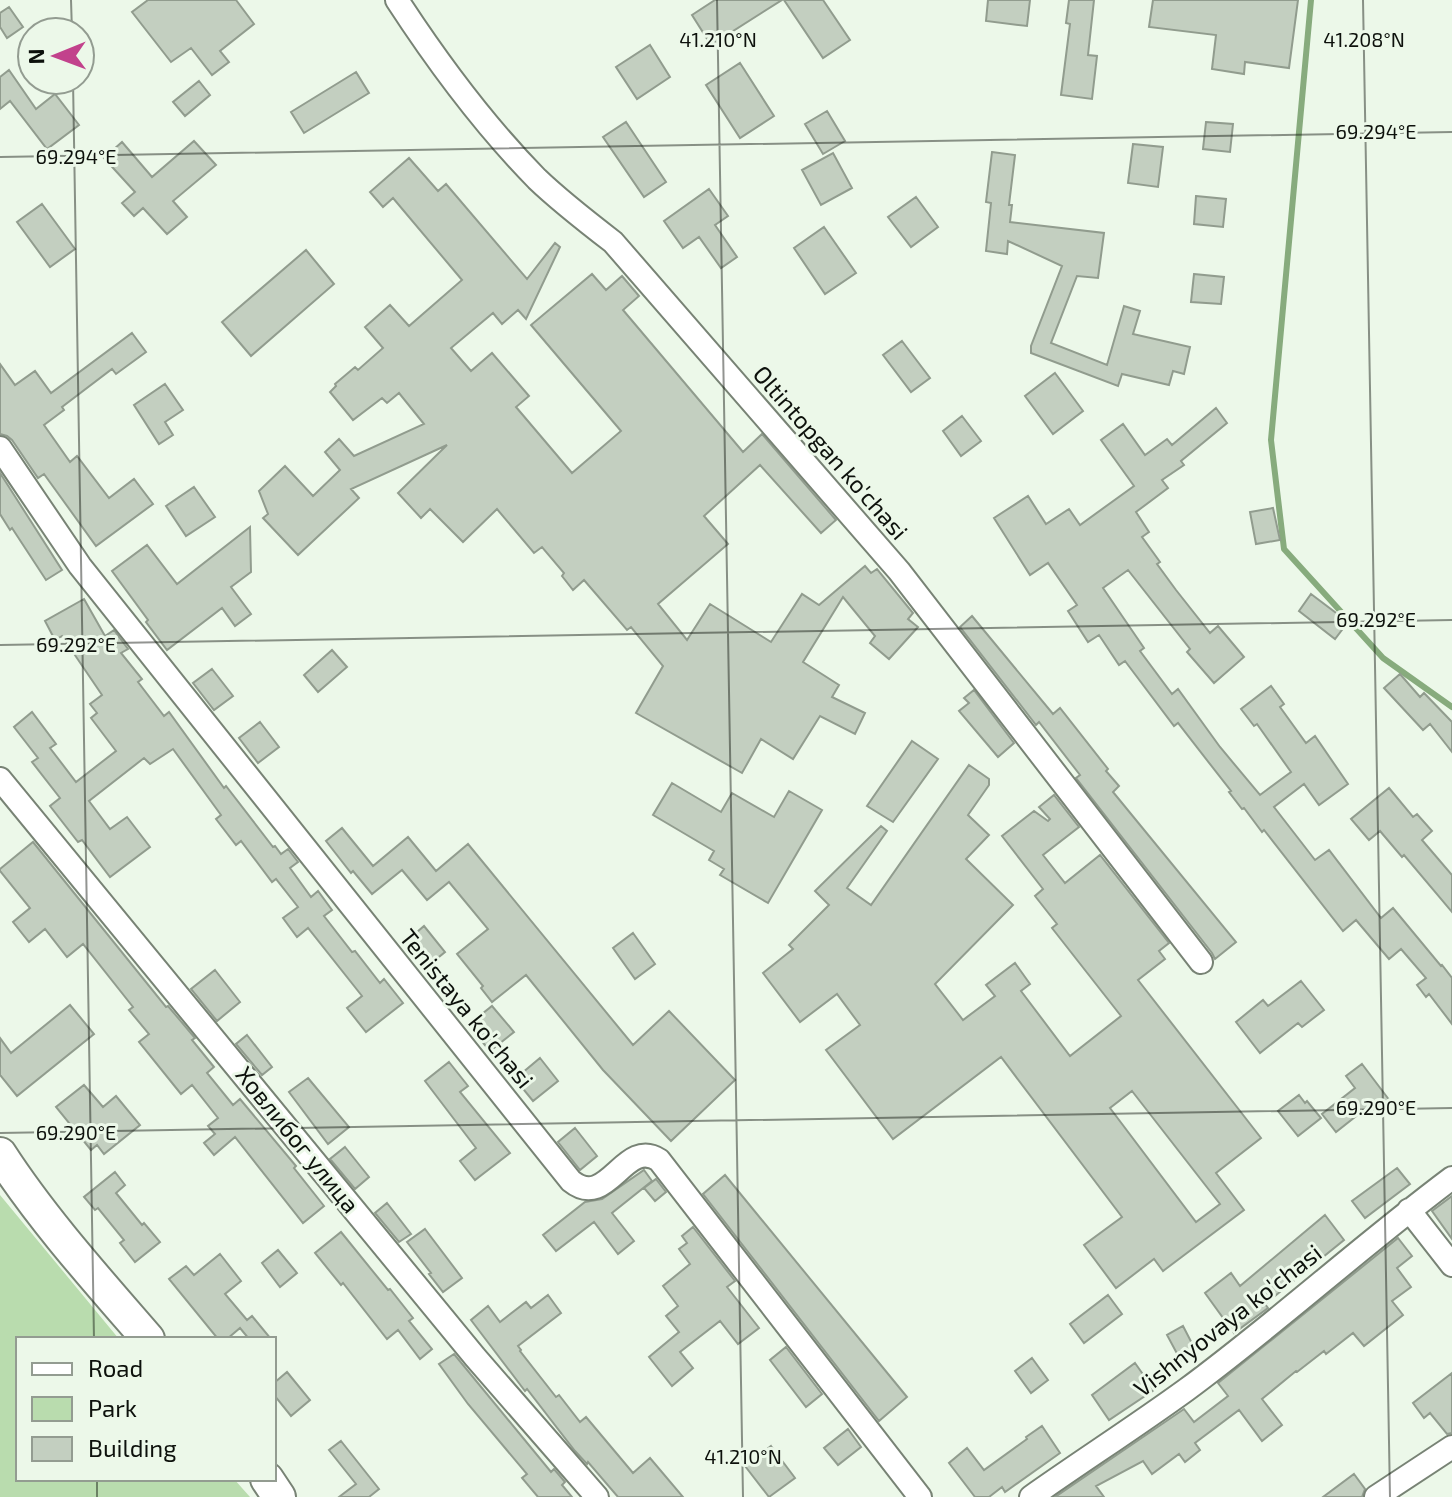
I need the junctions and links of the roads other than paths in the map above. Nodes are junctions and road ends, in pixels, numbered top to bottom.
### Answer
1 (397, 0) edge
2 (0, 448) edge
3 (0, 779) edge
4 (1201, 962) dead end
5 (0, 1154) edge
6 (1452, 1178) edge
7 (1409, 1210) junction
8 (1452, 1265) edge
9 (146, 1337) edge
10 (1452, 1447) edge
11 (597, 1497) edge
12 (920, 1497) edge
13 (1031, 1497) edge
14 (1376, 1497) edge

1 - 4 street, Oltintopgan ko'chasi
2 - 12 street, Tenistaya ko'chasi
3 - 11 street, Ховлибог улица
5 - 9 street
6 - 7 street, Vishnyovaya ko'chasi
7 - 8 street
7 - 13 street, Vishnyovaya ko'chasi
10 - 14 street

